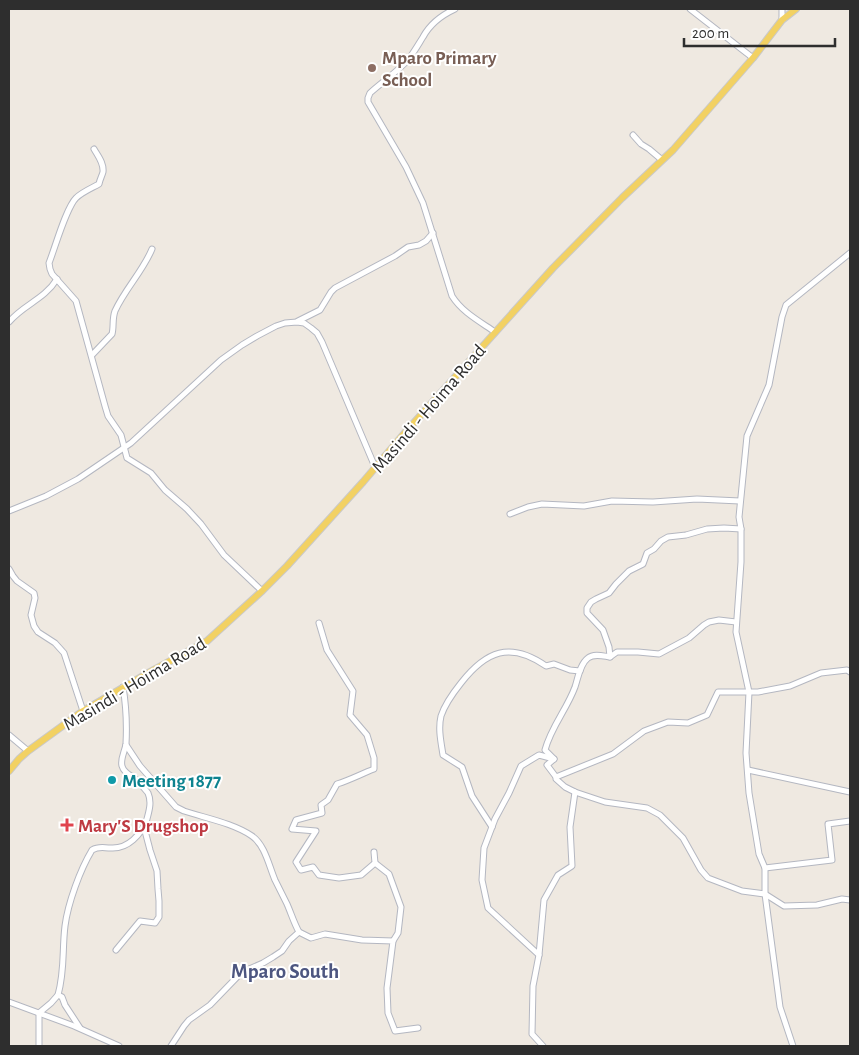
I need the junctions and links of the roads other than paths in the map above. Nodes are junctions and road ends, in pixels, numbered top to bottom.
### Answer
1 (455, 9) edge
2 (690, 9) edge
3 (782, 9) edge
4 (796, 9) edge
5 (782, 20) junction
6 (753, 58) junction
7 (633, 134) dead end
8 (94, 149) dead end
9 (662, 160) junction
10 (433, 233) junction
11 (152, 249) dead end
12 (850, 253) edge
13 (57, 279) junction
14 (9, 322) edge
15 (297, 322) junction
16 (495, 332) junction
17 (92, 355) junction
18 (124, 448) junction
19 (376, 467) junction
20 (740, 501) junction
21 (9, 511) edge
22 (510, 514) dead end
23 (741, 529) junction
24 (9, 569) edge
25 (262, 591) junction
26 (736, 622) junction
27 (319, 623) dead end
28 (610, 657) junction
29 (849, 670) edge
30 (580, 671) junction
31 (124, 687) junction
32 (749, 692) junction
33 (83, 711) junction
34 (9, 735) edge
35 (126, 745) junction
36 (28, 751) junction
37 (18, 759) junction
38 (554, 759) junction
39 (9, 764) edge
40 (748, 770) junction
41 (9, 772) edge
42 (556, 777) junction
43 (575, 792) junction
44 (850, 792) edge
45 (850, 821) edge
46 (144, 827) junction
47 (492, 827) junction
48 (374, 852) dead end
49 (375, 863) junction
50 (765, 868) junction
51 (765, 894) junction
52 (850, 900) edge
53 (299, 932) junction
54 (393, 941) junction
55 (116, 950) dead end
56 (539, 955) junction
57 (58, 995) junction
58 (9, 1002) edge
59 (39, 1013) junction
60 (80, 1028) junction
61 (418, 1028) dead end
62 (39, 1046) edge
63 (119, 1046) edge
64 (171, 1046) edge
65 (543, 1046) edge
66 (793, 1046) edge

1 - 10 street
2 - 6 street
3 - 5 street
4 - 5 main road, Masindi - Hoima Road
5 - 6 main road, Masindi - Hoima Road
6 - 9 main road, Masindi - Hoima Road
7 - 9 street
8 - 13 street
9 - 16 main road, Masindi - Hoima Road
10 - 15 street
10 - 16 street
11 - 17 street
12 - 20 street
13 - 14 street
13 - 17 street
15 - 18 street
15 - 19 street
16 - 19 main road, Masindi - Hoima Road
17 - 18 street
18 - 21 street
18 - 25 street
19 - 25 main road, Masindi - Hoima Road
20 - 22 street
20 - 23 street
23 - 26 street
23 - 28 street
24 - 33 street
25 - 31 main road, Masindi - Hoima Road
26 - 28 street
26 - 32 street
27 - 49 street
28 - 30 street
29 - 32 street
30 - 38 street
30 - 47 street
31 - 33 main road, Masindi - Hoima Road
31 - 35 street
32 - 40 street
32 - 42 street
33 - 36 main road, Masindi - Hoima Road
34 - 36 street
35 - 46 street
35 - 53 street
36 - 37 main road, Masindi - Hoima Road
37 - 39 main road, Masindi - Hoima Road
37 - 41 main road, Masindi - Hoima Road
38 - 42 street
38 - 47 street
40 - 44 street
40 - 50 street
42 - 43 street
43 - 51 street
43 - 56 street
45 - 50 street
46 - 55 street
46 - 57 street
47 - 56 street
48 - 49 street
49 - 54 street
50 - 51 street
51 - 52 street
51 - 66 street
53 - 54 street
53 - 64 street
54 - 61 street
56 - 65 street
57 - 59 street
57 - 60 street
58 - 59 street
59 - 60 street
59 - 62 street
60 - 63 street

